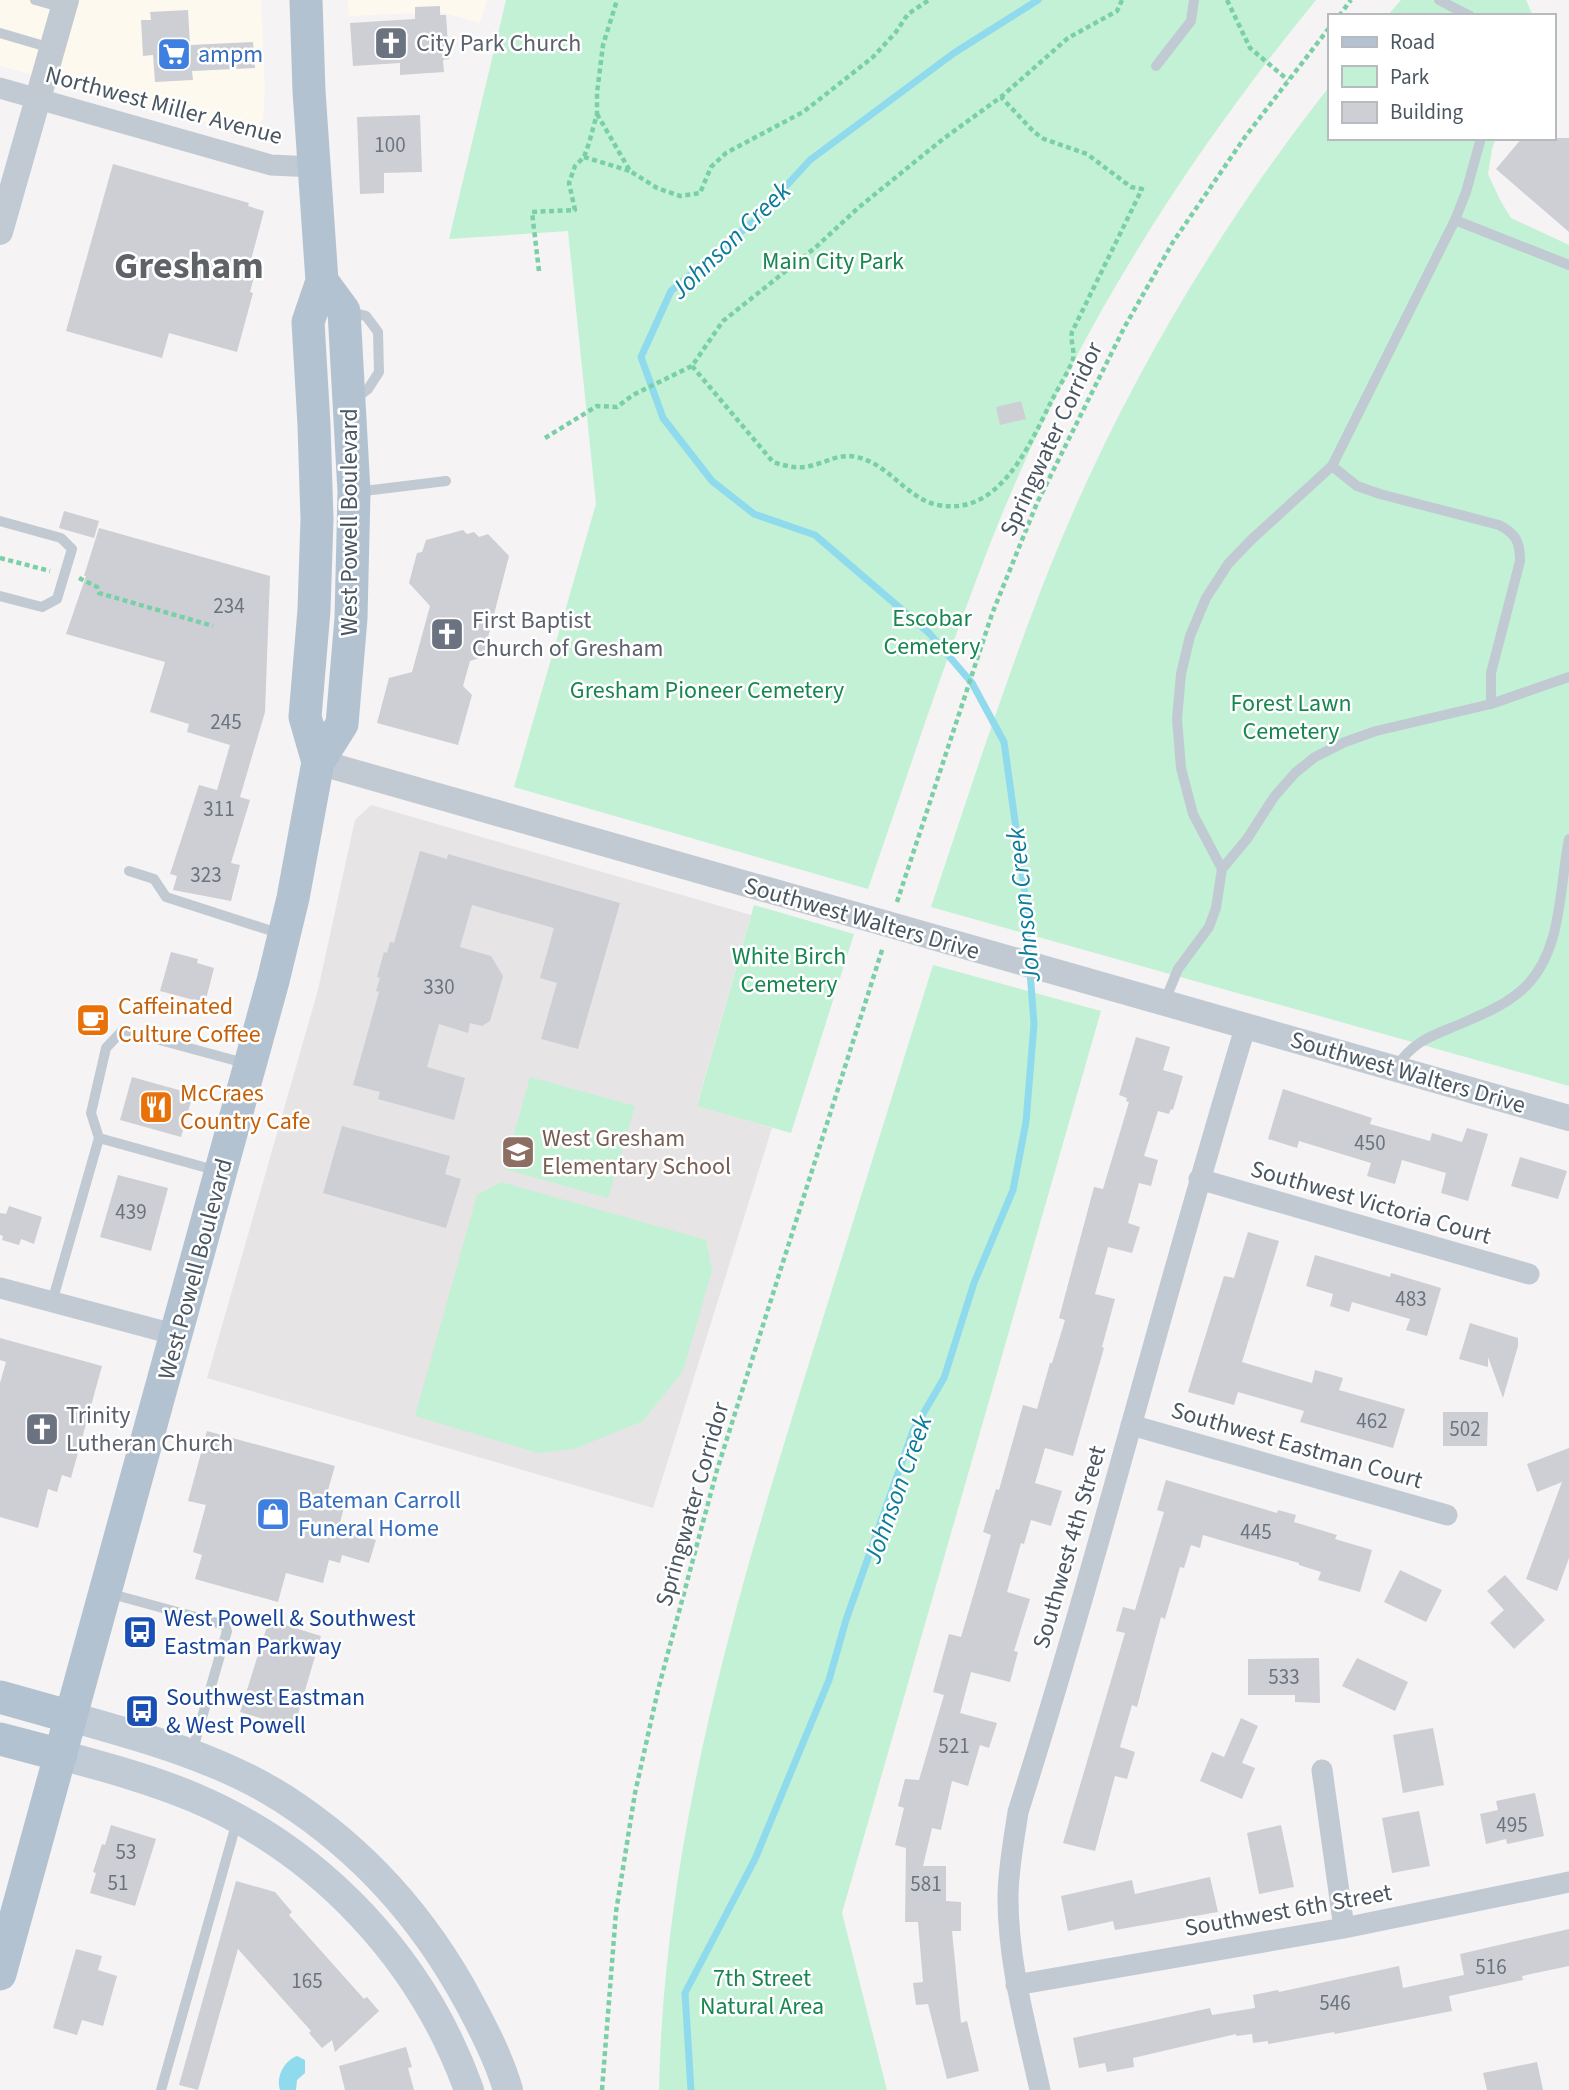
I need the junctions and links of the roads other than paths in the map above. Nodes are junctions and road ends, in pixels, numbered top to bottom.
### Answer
1 (35, 0) edge
2 (306, 0) edge
3 (1194, 0) edge
4 (1439, 0) edge
5 (65, 4) edge
6 (1467, 14) edge
7 (0, 33) edge
8 (53, 48) junction
9 (1156, 66) dead end
10 (0, 88) edge
11 (38, 99) junction
12 (1479, 140) edge
13 (314, 167) junction
14 (1455, 220) junction
15 (0, 232) edge
16 (1569, 265) edge
17 (322, 281) junction
18 (1332, 466) junction
19 (446, 481) dead end
20 (354, 492) junction
21 (0, 521) edge
22 (0, 596) edge
23 (1569, 677) edge
24 (1491, 704) junction
25 (318, 762) junction
26 (1569, 839) edge
27 (1222, 869) junction
28 (129, 871) dead end
29 (284, 935) junction
30 (1164, 1003) junction
31 (1246, 1025) junction
32 (250, 1065) junction
33 (1395, 1068) junction
34 (1569, 1118) edge
35 (99, 1138) junction
36 (221, 1172) junction
37 (1199, 1180) junction
38 (1529, 1274) dead end
39 (0, 1288) edge
40 (52, 1302) junction
41 (177, 1335) junction
42 (1132, 1425) junction
43 (1447, 1515) dead end
44 (105, 1592) junction
45 (0, 1698) edge
46 (71, 1717) junction
47 (0, 1740) edge
48 (61, 1755) junction
49 (191, 1755) junction
50 (1322, 1770) dead end
51 (238, 1818) junction
52 (1569, 1882) edge
53 (1344, 1928) junction
54 (0, 1974) edge
55 (1016, 1985) junction
56 (468, 2039) junction
57 (161, 2090) edge
58 (469, 2090) edge
59 (508, 2090) edge
60 (1040, 2090) edge

1 - 5 lane
2 - 13 main road, West Powell Boulevard
3 - 9 lane
4 - 6 lane
5 - 8 street
7 - 8 lane
8 - 11 street
10 - 11 street, Northwest Miller Avenue
11 - 13 street, Northwest Miller Avenue
11 - 15 street
12 - 14 lane
13 - 17 main road, West Powell Boulevard
14 - 16 lane
14 - 18 lane
17 - 20 main road, West Powell Boulevard
17 - 25 main road, West Powell Boulevard
18 - 24 lane
18 - 27 lane
19 - 20 lane
20 - 25 main road, West Powell Boulevard
21 - 22 lane
23 - 24 lane
24 - 27 lane
25 - 29 main road, West Powell Boulevard
25 - 30 street, Southwest Walters Drive
26 - 33 lane
27 - 30 lane
28 - 29 lane
29 - 32 main road, West Powell Boulevard
30 - 31 street, Southwest Walters Drive
31 - 33 street, Southwest Walters Drive
31 - 37 street, Southwest 4th Street
32 - 35 lane
32 - 36 main road, West Powell Boulevard
33 - 34 street, Southwest Walters Drive
35 - 36 lane
35 - 40 lane
36 - 41 main road, West Powell Boulevard
37 - 38 street, Southwest Victoria Court
37 - 42 street, Southwest 4th Street
39 - 40 street
40 - 41 street
41 - 44 main road, West Powell Boulevard
42 - 43 street, Southwest Eastman Court
42 - 55 street, Southwest 4th Street
44 - 46 main road, West Powell Boulevard
44 - 49 lane
45 - 46 main road
46 - 48 main road, West Powell Boulevard
46 - 49 main road
47 - 48 main road
48 - 51 main road
48 - 54 main road, West Powell Boulevard
49 - 56 main road
50 - 53 street
51 - 56 main road
51 - 57 lane
52 - 53 street, Southwest 6th Street
53 - 55 street, Southwest 6th Street
55 - 60 street, Southwest 4th Street
56 - 58 main road
56 - 59 main road

